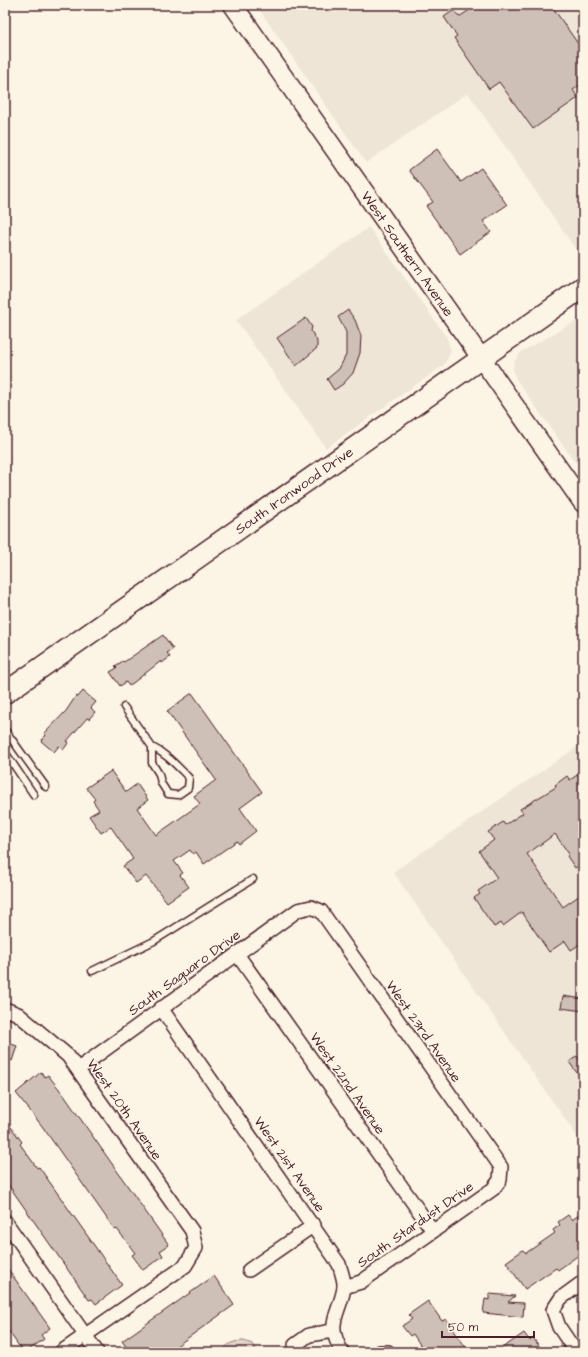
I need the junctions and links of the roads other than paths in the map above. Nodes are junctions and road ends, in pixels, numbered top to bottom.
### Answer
1 (233, 5) edge
2 (583, 287) edge
3 (482, 359) junction
4 (583, 503) edge
5 (5, 693) edge
6 (124, 707) dead end
7 (5, 730) edge
8 (152, 747) junction
9 (5, 752) edge
10 (46, 787) dead end
11 (34, 795) dead end
12 (253, 879) dead end
13 (311, 907) joint
14 (237, 954) junction
15 (92, 971) dead end
16 (161, 1008) junction
17 (5, 1009) edge
18 (78, 1070) junction
19 (500, 1180) joint
20 (5, 1221) edge
21 (314, 1225) junction
22 (433, 1231) junction
23 (249, 1270) dead end
24 (583, 1282) edge
25 (344, 1287) junction
26 (333, 1331) junction
27 (86, 1335) junction
28 (295, 1345) dead end
29 (61, 1352) edge
30 (97, 1352) edge
31 (342, 1352) edge
32 (576, 1352) edge

1 - 3 main road, West Southern Avenue
2 - 3 main road, South Ironwood Drive
3 - 4 main road, West Southern Avenue
3 - 5 main road, South Ironwood Drive
6 - 8 lane
7 - 10 lane
8 - 8 lane
9 - 11 lane
12 - 15 lane
13 - 14 street, South Saguaro Drive
13 - 19 street, West 23rd Avenue
14 - 16 street, South Saguaro Drive
14 - 22 street, West 22nd Avenue
16 - 18 street, South Saguaro Drive
16 - 21 street, West 21st Avenue
17 - 18 street, West 20th Avenue
18 - 27 street, West 20th Avenue
19 - 22 street, South Stardust Drive
20 - 27 street
21 - 23 street
21 - 25 street, West 21st Avenue
22 - 25 street, South Stardust Drive
24 - 32 street
25 - 26 street
26 - 28 street
26 - 31 street
27 - 29 street
27 - 30 street

